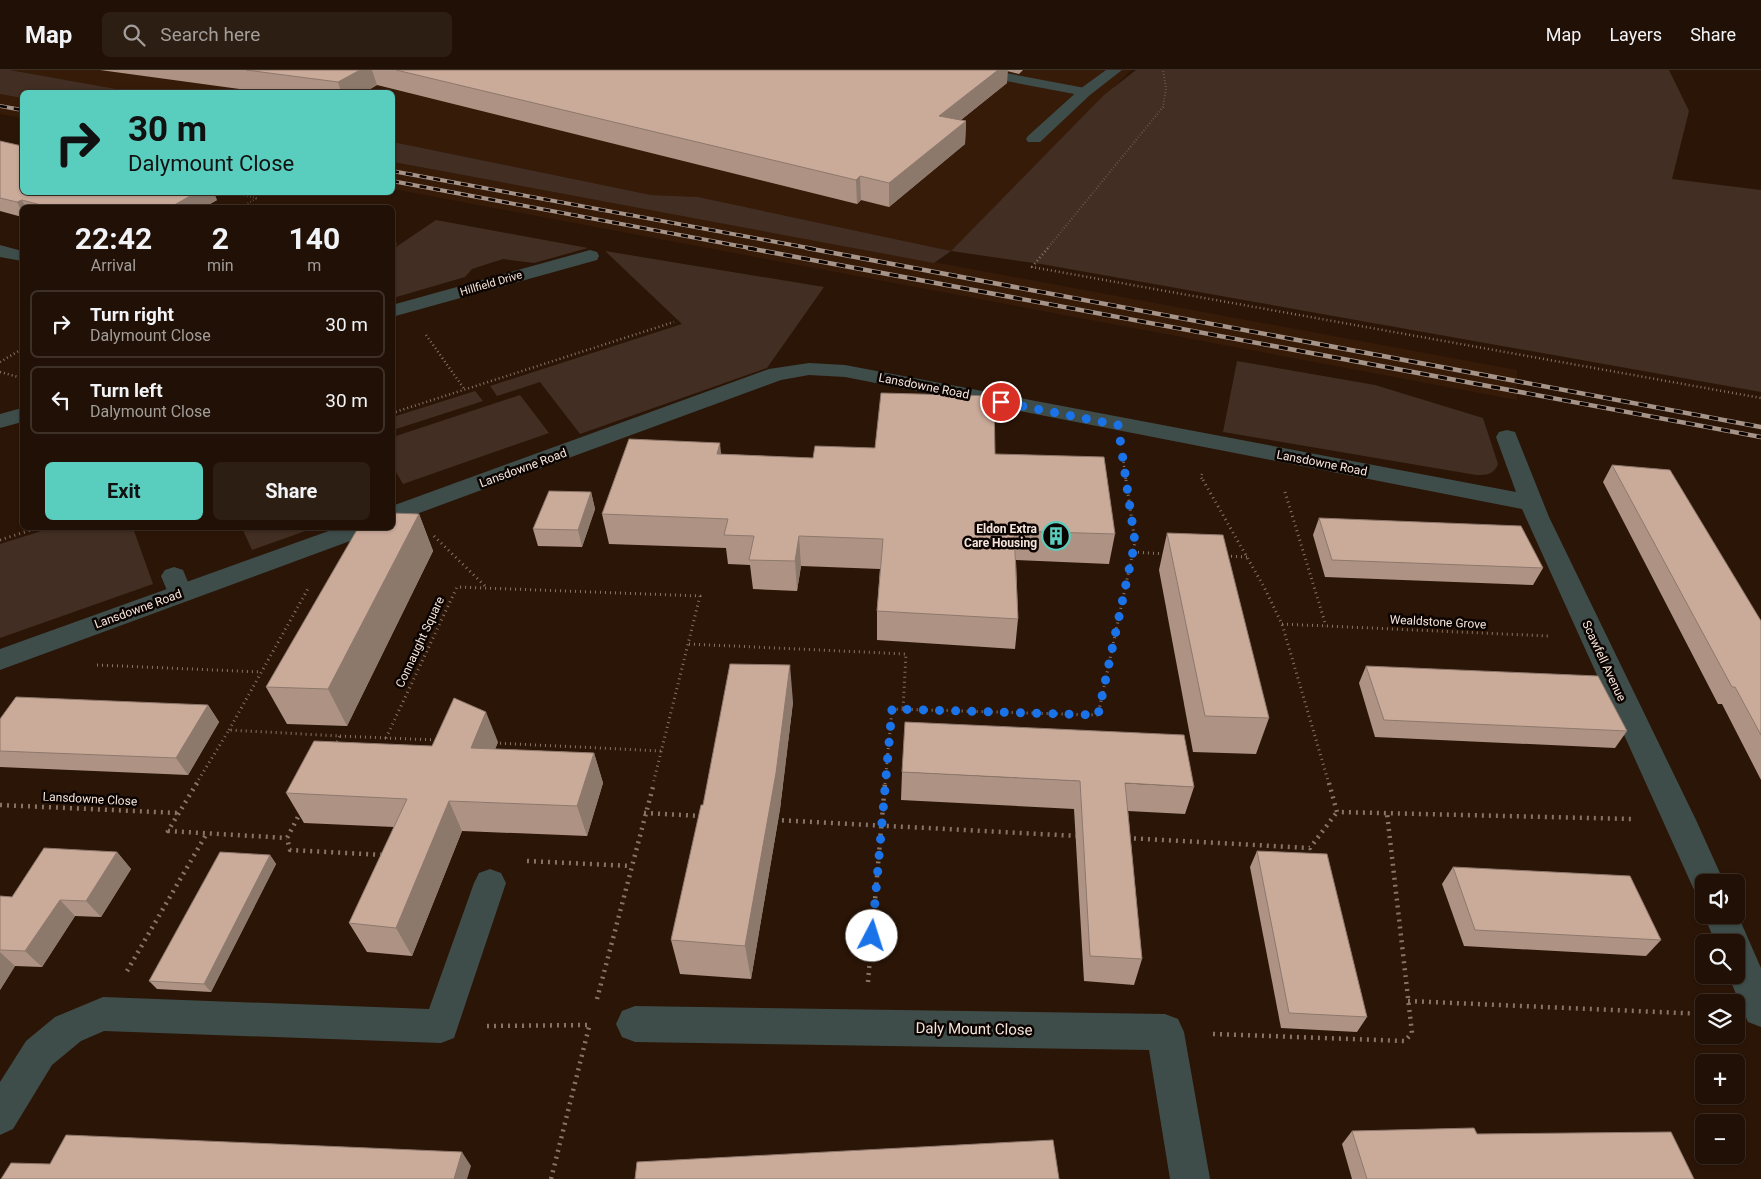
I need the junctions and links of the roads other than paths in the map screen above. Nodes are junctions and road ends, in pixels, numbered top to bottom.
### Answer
1 (969, 70) edge
2 (1115, 70) edge
3 (1085, 92) junction
4 (1034, 139) dead end
5 (0, 251) edge
6 (20, 256) edge
7 (590, 256) dead end
8 (399, 309) edge
9 (20, 416) edge
10 (0, 421) edge
11 (1507, 437) dead end
12 (1532, 503) junction
13 (399, 513) edge
14 (348, 532) edge
15 (0, 660) edge
16 (1704, 874) edge
17 (490, 883) dead end
18 (1745, 973) edge
19 (1761, 1010) edge
20 (635, 1024) road end
21 (0, 1116) edge
22 (1190, 1179) edge

1 - 3 lane
2 - 3 street
3 - 4 street
5 - 6 street
7 - 8 street, Hillfield Drive
9 - 10 street
11 - 12 street, Scawfell Avenue
12 - 13 street, Lansdowne Road
12 - 16 street, Scawfell Avenue
14 - 15 street, Lansdowne Road
17 - 21 lane
18 - 19 street
20 - 22 street, Daly Mount Close

